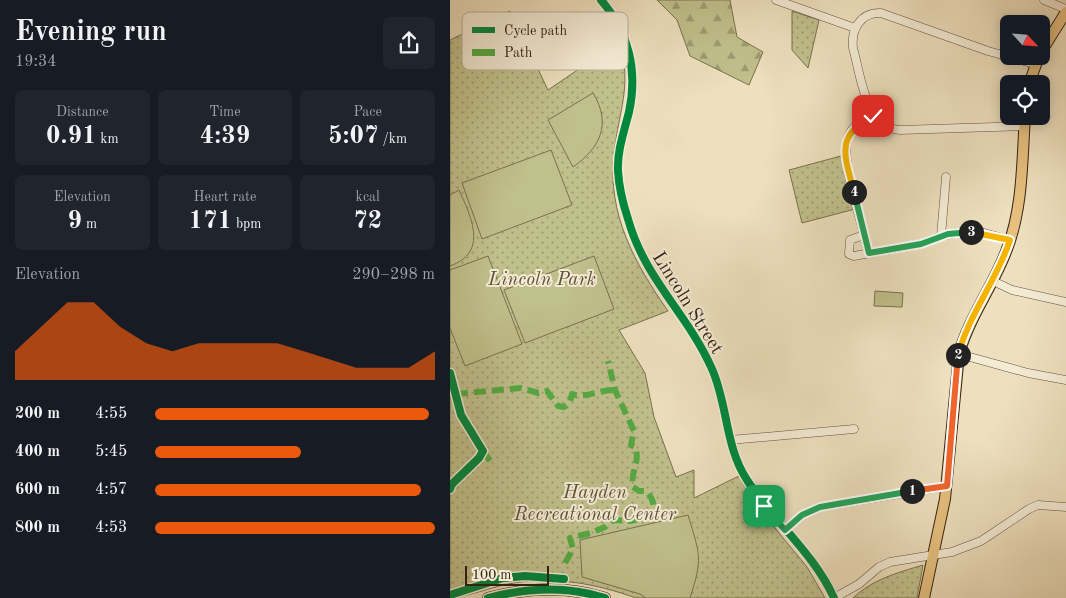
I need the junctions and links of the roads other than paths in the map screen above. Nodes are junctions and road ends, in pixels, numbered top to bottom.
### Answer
1 (601, 0) edge
2 (776, 0) edge
3 (1044, 0) edge
4 (1066, 11) edge
5 (610, 12) edge
6 (854, 28) junction
7 (1050, 37) edge
8 (628, 48) edge
9 (1000, 53) edge
10 (873, 116) junction
11 (1000, 123) edge
12 (1025, 125) edge
13 (946, 177) dead end
14 (864, 235) junction
15 (941, 236) junction
16 (1010, 240) junction
17 (869, 253) junction
18 (993, 281) junction
19 (1066, 302) edge
20 (959, 354) junction
21 (1066, 380) edge
22 (854, 429) dead end
23 (730, 440) junction
24 (947, 486) junction
25 (1066, 507) edge
26 (785, 530) junction
27 (933, 555) junction
28 (488, 598) edge
29 (605, 598) edge
30 (834, 598) edge
31 (924, 598) edge

1 - 5 street, Lincoln Street
2 - 6 street
3 - 4 street
4 - 7 main road
6 - 9 street
6 - 10 street
8 - 23 street, Lincoln Street
10 - 11 street
10 - 14 street
12 - 16 main road
13 - 15 street
14 - 17 street
14 - 17 street
15 - 16 street
15 - 17 street
16 - 18 main road
18 - 19 street
18 - 20 main road
20 - 21 street
20 - 24 main road
22 - 23 street
23 - 26 street, Lincoln Street
24 - 26 street
24 - 27 main road
25 - 27 street
26 - 30 street, Lincoln Street
27 - 30 street
27 - 31 main road
28 - 29 main road

